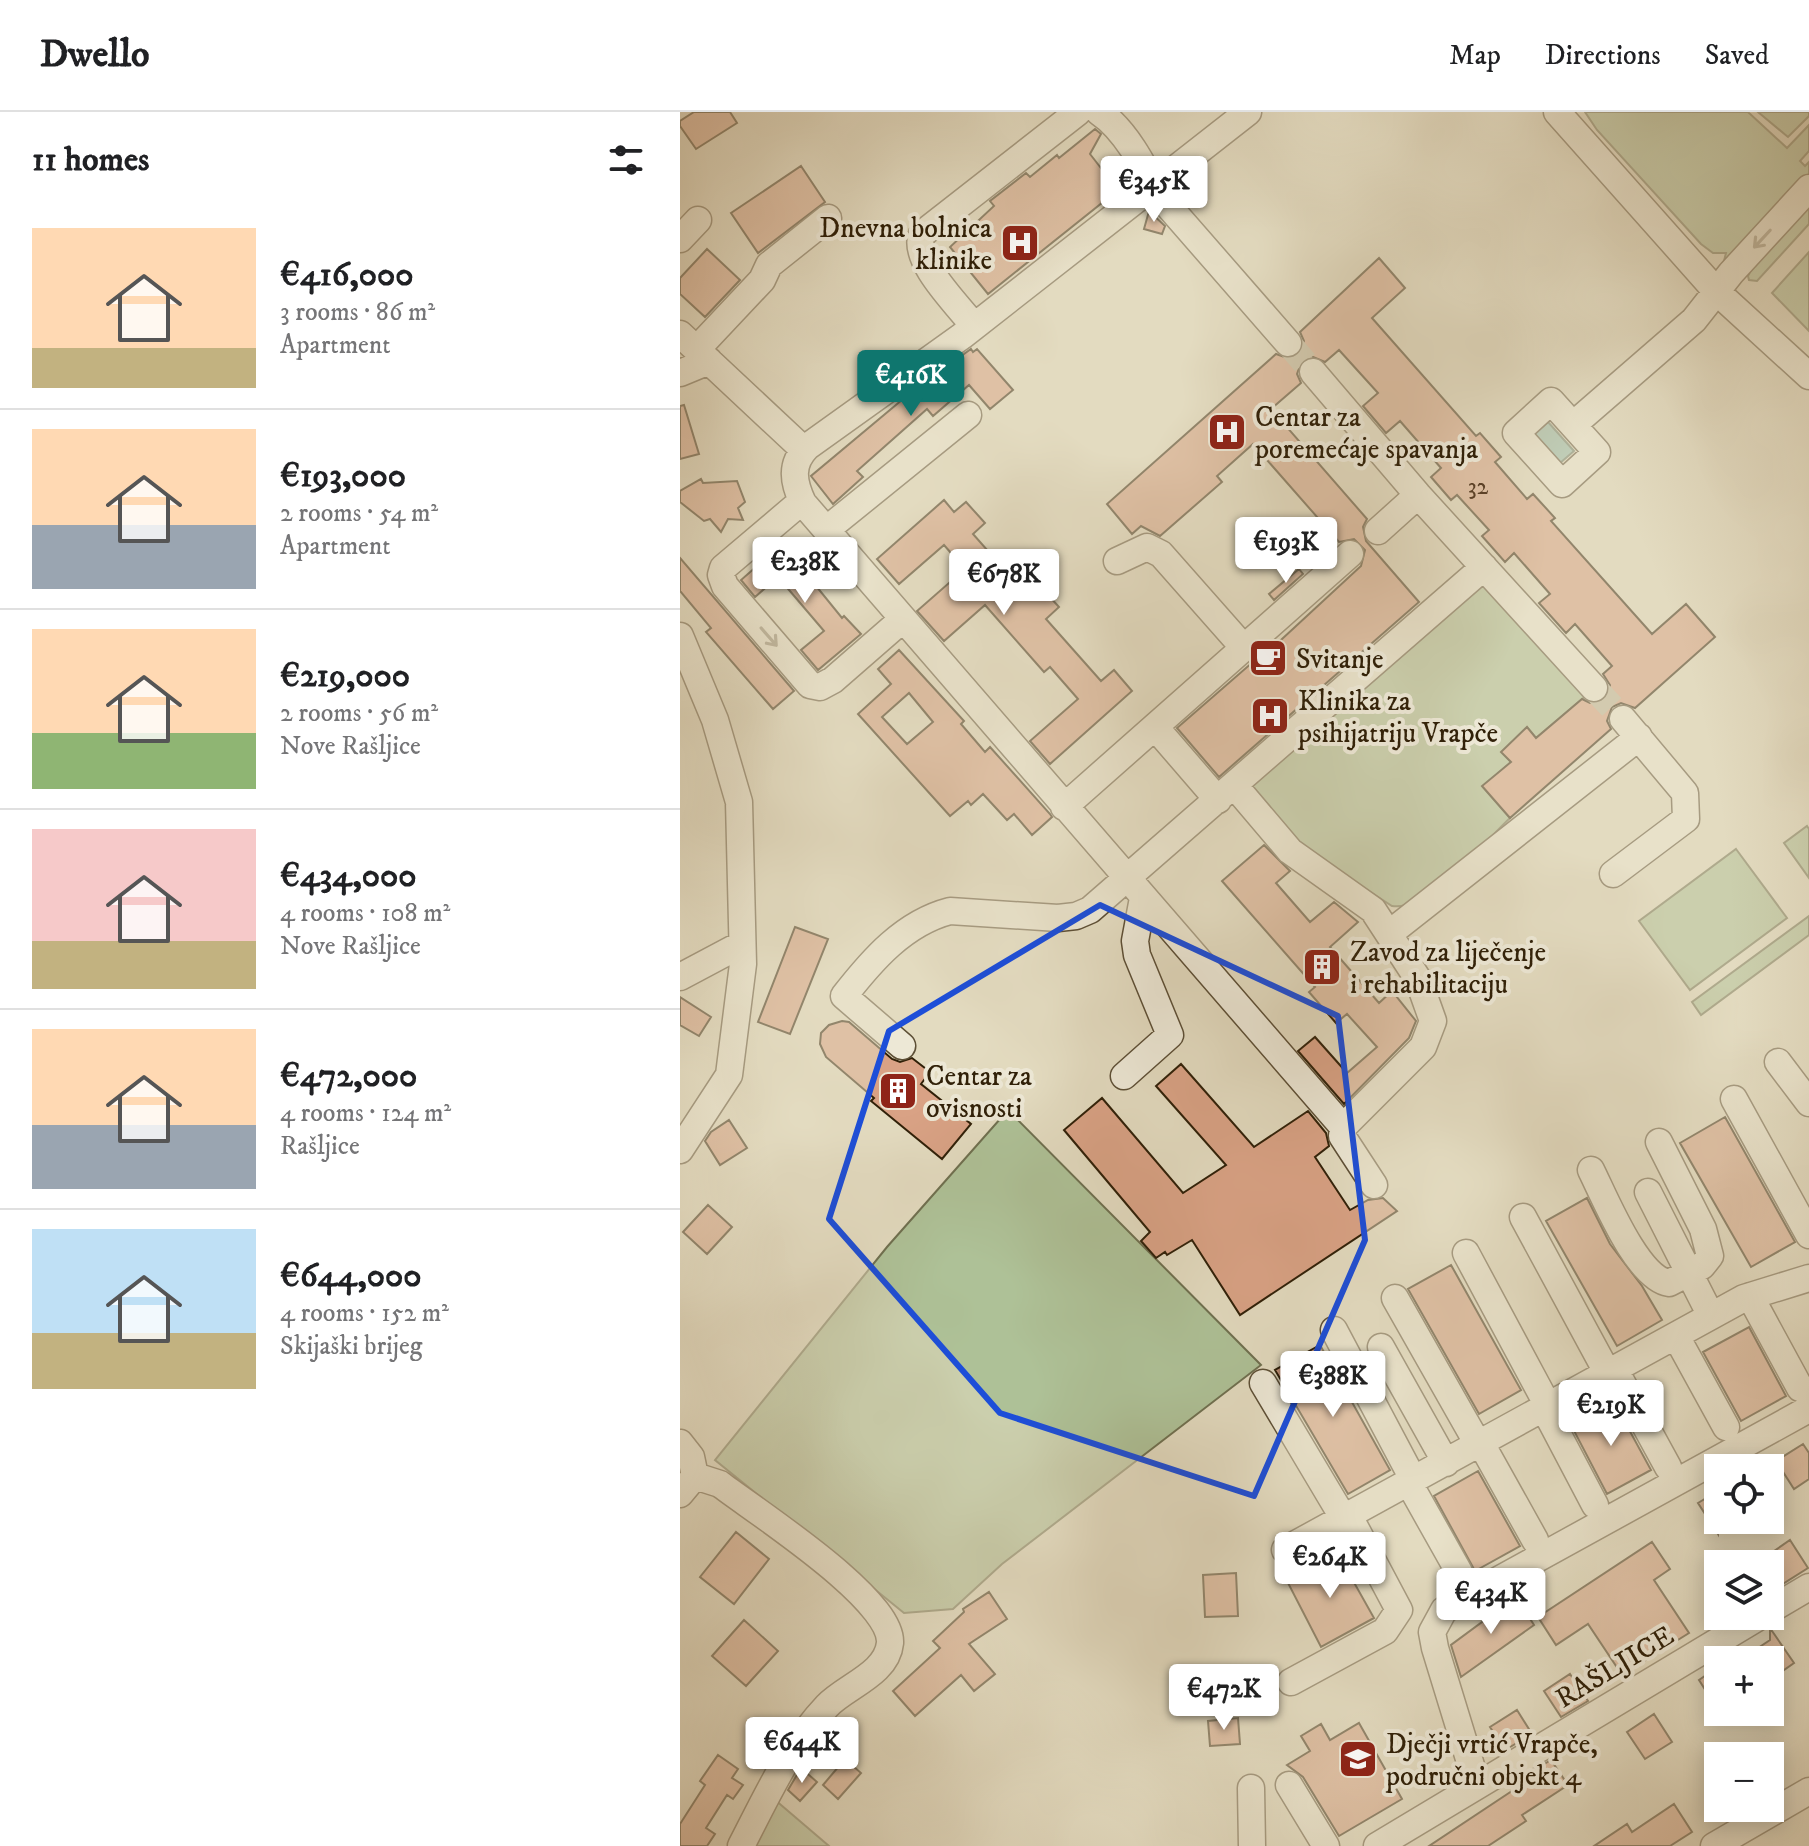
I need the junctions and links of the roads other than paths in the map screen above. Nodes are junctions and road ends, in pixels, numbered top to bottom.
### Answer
1 (1078, 112) edge
2 (1099, 112) edge
3 (1248, 112) edge
4 (1557, 112) edge
5 (1154, 186) junction
6 (1809, 188) edge
7 (828, 218) dead end
8 (698, 220) dead end
9 (680, 239) edge
10 (1717, 292) junction
11 (974, 326) junction
12 (1288, 343) tunnel mouth
13 (695, 348) edge
14 (1313, 372) tunnel mouth
15 (680, 373) edge
16 (1809, 376) edge
17 (968, 415) dead end
18 (1573, 425) dead end
19 (804, 450) junction
20 (1418, 495) junction
21 (802, 501) junction
22 (826, 530) junction
23 (1378, 531) dead end
24 (1350, 554) dead end
25 (1117, 561) dead end
26 (1484, 567) junction
27 (903, 619) junction
28 (680, 636) edge
29 (1244, 648) junction
30 (1594, 688) tunnel mouth
31 (1155, 727) junction
32 (1226, 792) junction
33 (1064, 807) junction
34 (1613, 874) dead end
35 (1135, 889) junction
36 (1390, 933) junction
37 (742, 944) junction
38 (680, 977) edge
39 (902, 1046) dead end
40 (1778, 1062) dead end
41 (1124, 1076) dead end
42 (1734, 1099) dead end
43 (1809, 1103) edge
44 (1343, 1127) junction
45 (1659, 1142) dead end
46 (680, 1150) edge
47 (1591, 1170) dead end
48 (1374, 1185) dead end
49 (1648, 1192) dead end
50 (1523, 1217) dead end
51 (1809, 1235) edge
52 (1466, 1253) dead end
53 (1689, 1274) junction
54 (1809, 1278) edge
55 (1750, 1296) junction
56 (1395, 1298) dead end
57 (1711, 1316) junction
58 (1334, 1330) dead end
59 (1676, 1336) junction
60 (1381, 1347) dead end
61 (1611, 1372) junction
62 (1263, 1383) dead end
63 (1805, 1398) edge
64 (1546, 1407) junction
65 (1726, 1427) dead end
66 (680, 1443) edge
67 (1480, 1445) junction
68 (1446, 1463) junction
69 (1668, 1467) dead end
70 (1412, 1482) junction
71 (688, 1485) edge
72 (1595, 1505) dead end
73 (1346, 1517) junction
74 (1535, 1540) dead end
75 (1285, 1550) dead end
76 (1459, 1572) dead end
77 (1809, 1587) edge
78 (1784, 1602) edge
79 (1737, 1630) edge
80 (1291, 1682) dead end
81 (1289, 1785) dead end
82 (1477, 1785) junction
83 (1251, 1788) dead end
84 (1809, 1791) edge
85 (741, 1846) edge
86 (1252, 1846) edge
87 (1326, 1846) edge
88 (1377, 1846) edge
89 (1714, 1846) edge

1 - 11 street
2 - 5 street
3 - 5 street
4 - 10 street
5 - 11 street
5 - 12 street
6 -> 10 street
7 - 13 street
8 - 9 street
10 - 16 street
10 - 18 street
11 - 19 street
13 - 15 street
13 - 19 street
14 - 20 street
17 - 22 street
19 - 21 street
20 - 23 street
20 - 26 street
21 - 22 street
21 -> 27 street
22 - 27 street
24 - 29 street
25 - 29 street
26 - 30 street
26 - 32 street
27 - 33 street
28 - 37 street
29 - 31 street
31 - 32 street
31 - 33 street
32 - 35 street
32 - 36 street
33 - 35 street
34 - 36 street
35 - 39 street
35 - 41 street
35 - 44 street
36 - 44 street
37 - 38 street
37 - 46 street
40 - 43 street
42 - 51 street
44 - 48 street
45 - 53 street
47 - 53 street
49 - 53 street
50 - 61 street
52 - 64 street
53 - 57 street
54 - 55 street
55 - 57 street
55 - 63 street
56 - 67 street
57 - 59 street
58 - 70 street
59 - 61 street
59 - 65 street
60 - 68 street
61 - 64 street
61 - 69 street
62 - 73 street
63 - 82 street
64 - 67 street
64 - 72 street
66 - 71 street
67 - 68 street
67 - 74 street
68 - 70 street
70 - 73 street
70 - 76 street
71 - 85 street
73 - 75 street
73 - 80 street
77 - 78 street
79 - 82 street, RAŠLJICE
81 - 87 street
82 - 88 street, RAŠLJICE
83 - 86 street
84 - 89 street

